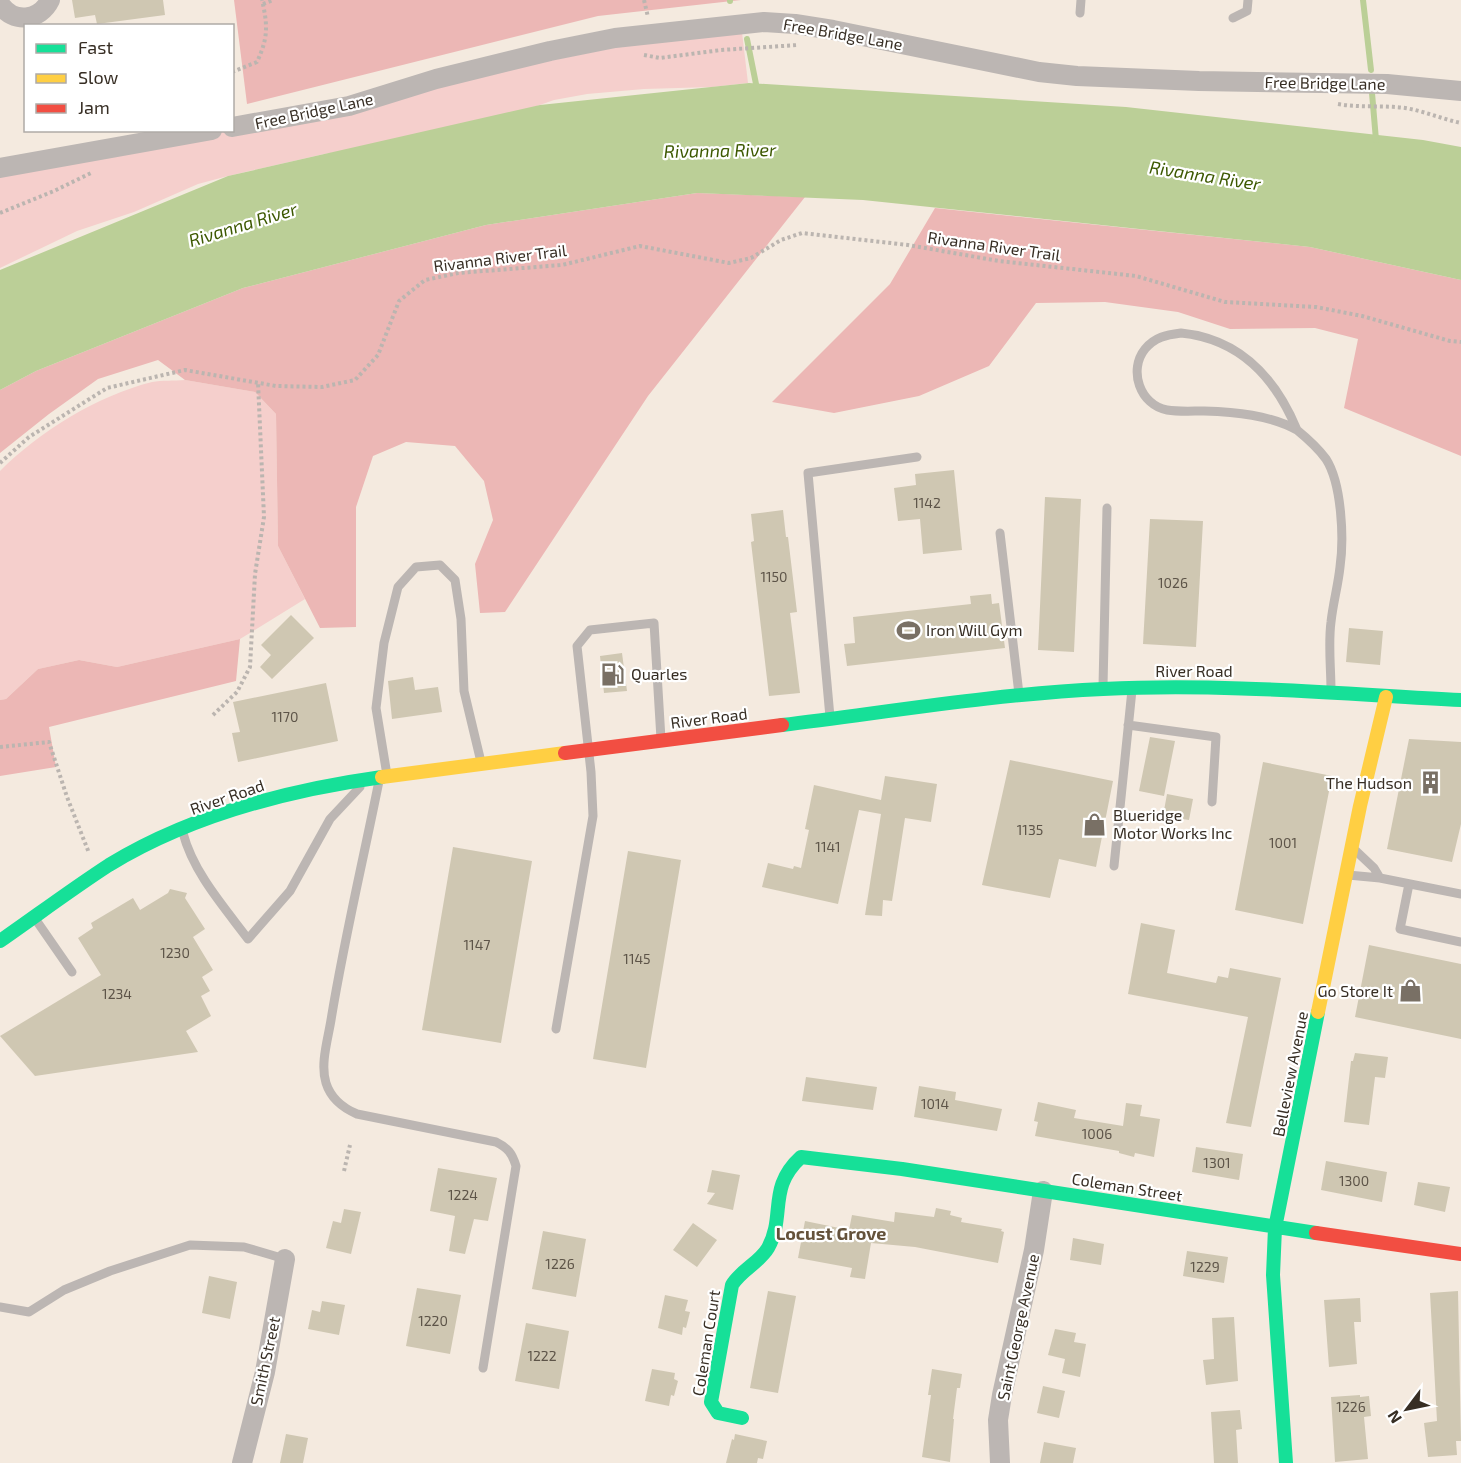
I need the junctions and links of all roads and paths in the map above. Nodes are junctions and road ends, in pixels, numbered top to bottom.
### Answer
1 (50, 0) edge
2 (273, 0) edge
3 (1081, 0) edge
4 (1248, 0) edge
5 (263, 2) edge
6 (0, 4) edge
7 (1080, 13) dead end
8 (1233, 18) dead end
9 (765, 46) dead end
10 (720, 50) dead end
11 (234, 71) edge
12 (1461, 91) edge
13 (1353, 107) dead end
14 (1461, 123) edge
15 (234, 127) edge
16 (201, 132) edge
17 (0, 168) edge
18 (1461, 342) edge
19 (258, 382) junction
20 (1298, 430) junction
21 (917, 457) dead end
22 (0, 464) edge
23 (1107, 508) dead end
24 (1000, 532) dead end
25 (1132, 688) junction
26 (1103, 689) junction
27 (1331, 693) junction
28 (1019, 696) junction
29 (1386, 697) junction
30 (1461, 700) edge
31 (213, 715) dead end
32 (830, 719) junction
33 (1128, 725) junction
34 (661, 740) junction
35 (0, 747) edge
36 (589, 750) junction
37 (481, 764) junction
38 (378, 778) junction
39 (1212, 802) dead end
40 (182, 830) junction
41 (1352, 847) junction
42 (89, 853) dead end
43 (1114, 866) dead end
44 (1346, 874) junction
45 (1380, 878) junction
46 (1409, 884) junction
47 (1461, 894) edge
48 (35, 918) junction
49 (2, 935) edge
50 (1461, 942) edge
51 (72, 972) dead end
52 (556, 1029) dead end
53 (350, 1145) dead end
54 (790, 1164) joint
55 (344, 1171) dead end
56 (1043, 1191) junction
57 (1275, 1228) junction
58 (1461, 1254) edge
59 (285, 1259) joint
60 (0, 1306) edge
61 (483, 1368) dead end
62 (742, 1418) dead end
63 (242, 1463) edge
64 (999, 1463) edge
65 (1286, 1463) edge

1 - 6 street
2 - 5 path
3 - 7 lane
4 - 8 lane
5 - 11 path
9 - 10 path
12 - 15 street, Free Bridge Lane
13 - 14 path
16 - 17 street
18 - 19 path, Rivanna River Trail
19 - 22 path, Rivanna River Trail
19 - 31 path
20 - 20 lane
20 - 27 lane
21 - 32 lane
23 - 26 lane
24 - 28 lane
25 - 26 street, River Road
25 - 27 street, River Road
25 - 33 lane
26 - 28 street, River Road
27 - 29 street, River Road
28 - 32 street, River Road
29 - 30 street, River Road
29 - 41 street, Belleview Avenue
32 - 34 street, River Road
33 - 39 lane
33 - 43 lane
34 - 36 street, River Road
34 - 36 lane
35 - 42 path
36 - 37 street, River Road
36 - 52 lane
37 - 38 street, River Road
37 - 38 lane
38 - 40 street, River Road
38 - 40 lane
38 - 61 lane
40 - 48 street, River Road
41 - 44 street, Belleview Avenue
41 - 45 lane
44 - 45 lane
44 - 57 street, Belleview Avenue
45 - 46 lane
46 - 47 lane
46 - 50 lane
48 - 49 street, River Road
48 - 51 lane
53 - 55 path
54 - 56 street, Coleman Street
54 - 62 street, Coleman Court
56 - 57 street, Coleman Street
56 - 64 street, Saint George Avenue
57 - 58 street, Coleman Street
57 - 65 street, Belleview Avenue
59 - 60 lane
59 - 63 street, Smith Street

